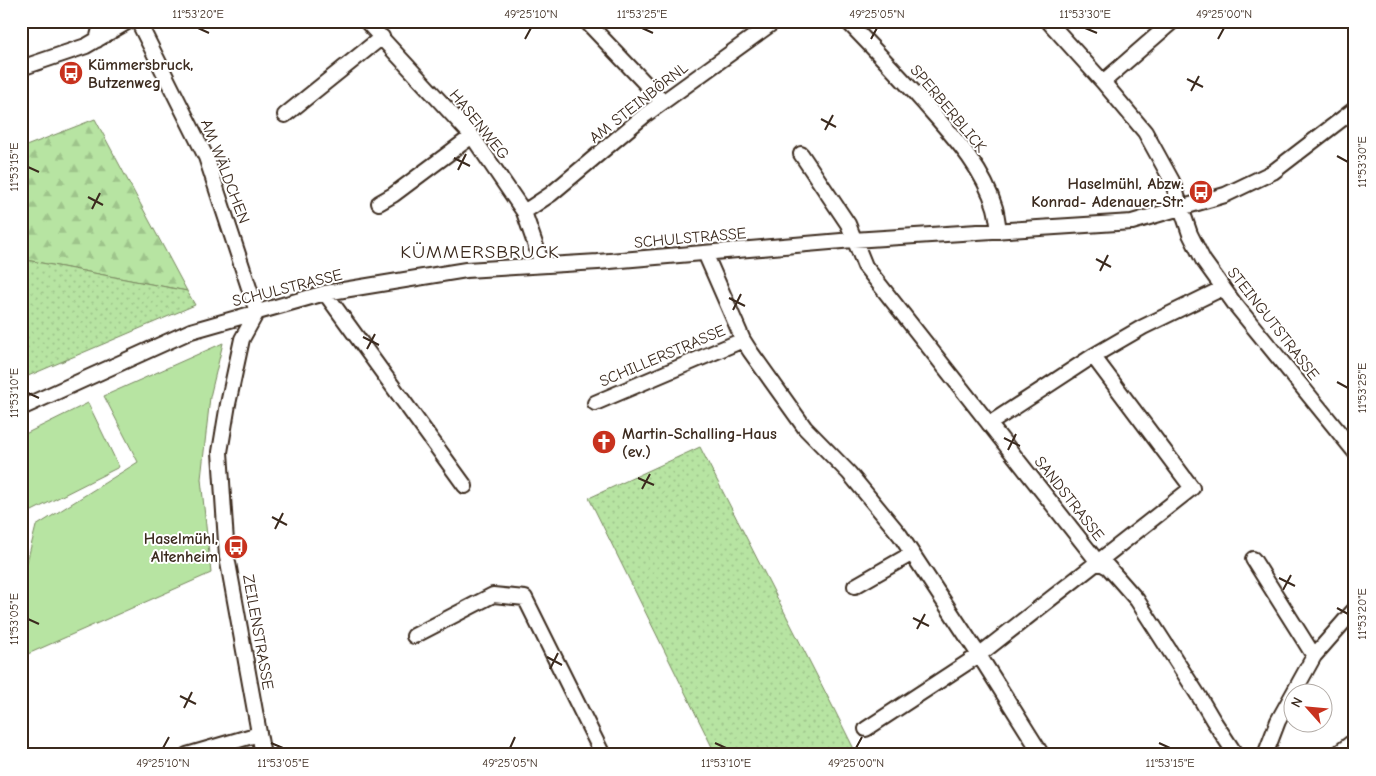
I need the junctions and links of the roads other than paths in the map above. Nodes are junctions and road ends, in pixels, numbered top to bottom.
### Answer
1 (102, 21) edge
2 (129, 21) edge
3 (138, 21) edge
4 (366, 21) edge
5 (586, 21) edge
6 (847, 21) edge
7 (1048, 21) edge
8 (1173, 21) edge
9 (772, 22) edge
10 (382, 37) junction
11 (97, 40) junction
12 (21, 68) edge
13 (1103, 82) junction
14 (663, 102) junction
15 (1355, 108) edge
16 (285, 115) dead end
17 (472, 136) junction
18 (801, 154) dead end
19 (379, 203) dead end
20 (1182, 208) junction
21 (524, 212) junction
22 (999, 231) junction
23 (853, 240) junction
24 (705, 253) junction
25 (542, 264) junction
26 (1223, 288) junction
27 (324, 293) junction
28 (257, 312) junction
29 (743, 340) junction
30 (1093, 356) junction
31 (595, 404) dead end
32 (21, 408) edge
33 (989, 424) junction
34 (1355, 452) edge
35 (466, 486) dead end
36 (911, 554) junction
37 (1253, 559) dead end
38 (1097, 561) junction
39 (855, 586) dead end
40 (1355, 609) edge
41 (414, 636) dead end
42 (979, 655) junction
43 (1314, 656) junction
44 (866, 729) dead end
45 (259, 734) junction
46 (1355, 740) edge
47 (188, 755) edge
48 (263, 755) edge
49 (603, 755) edge
50 (1042, 755) edge
51 (1236, 755) edge
52 (1265, 755) edge
53 (1336, 755) edge

1 - 11 street
2 - 11 street
3 - 28 street, AM WÄLDCHEN
4 - 10 street, HASENWEG
5 - 14 street
6 - 22 street, SPERBERBLICK
7 - 13 street, STEINGUTSTRASSE
8 - 13 street
9 - 14 street, AM STEINBÖRNL
10 - 16 street
10 - 17 street, HASENWEG
11 - 12 street
13 - 20 street, STEINGUTSTRASSE
14 - 21 street, AM STEINBÖRNL
15 - 20 street, SCHULSTRASSE
17 - 19 street
17 - 21 street, HASENWEG
18 - 23 street, SANDSTRASSE
20 - 22 street, SCHULSTRASSE
20 - 26 street, STEINGUTSTRASSE
21 - 25 street, HASENWEG
22 - 23 street, SCHULSTRASSE
23 - 24 street, SCHULSTRASSE
23 - 33 street, SANDSTRASSE
24 - 25 street, SCHULSTRASSE
24 - 29 street
25 - 27 street, SCHULSTRASSE
26 - 30 street
26 - 34 street, STEINGUTSTRASSE
27 - 28 street, SCHULSTRASSE
27 - 35 street
28 - 32 street, SCHULSTRASSE
28 - 45 street, ZEILENSTRASSE
29 - 31 street, SCHILLERSTRASSE
29 - 36 street
30 - 33 street
30 - 38 street
33 - 38 street, SANDSTRASSE
36 - 39 street
36 - 42 street
37 - 43 street
38 - 42 street
38 - 51 street, SANDSTRASSE
40 - 43 street
41 - 49 street
42 - 44 street
42 - 50 street
43 - 52 street
45 - 47 street
45 - 48 street, ZEILENSTRASSE
46 - 53 street

